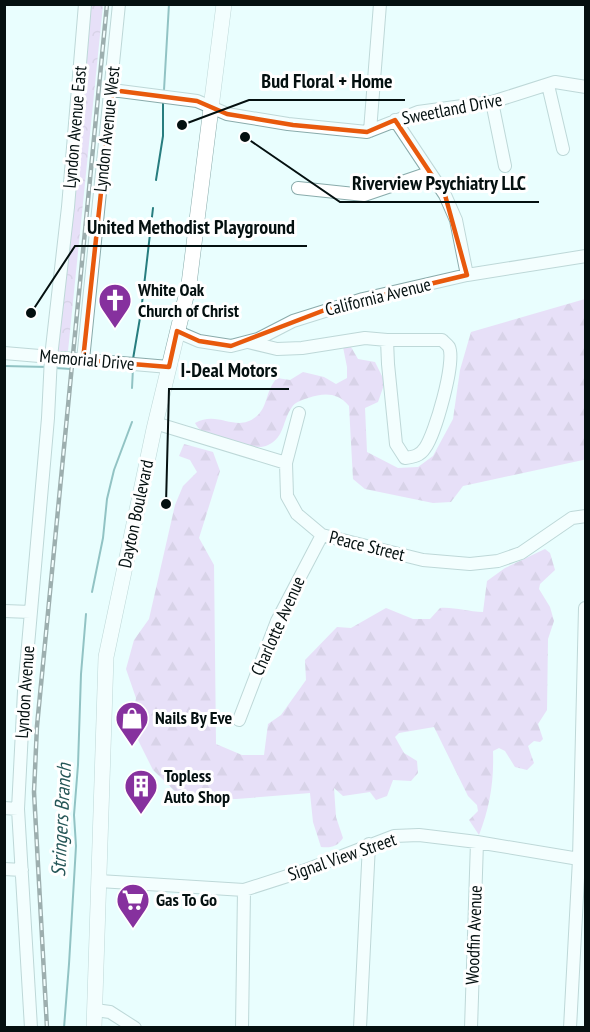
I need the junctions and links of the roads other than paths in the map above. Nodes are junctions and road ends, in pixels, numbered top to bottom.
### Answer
1 (85, 4) edge
2 (119, 4) edge
3 (224, 4) edge
4 (380, 4) edge
5 (548, 85) junction
6 (585, 87) edge
7 (112, 90) junction
8 (492, 102) junction
9 (213, 107) junction
10 (395, 120) junction
11 (370, 130) junction
12 (562, 149) dead end
13 (505, 166) dead end
14 (429, 173) junction
15 (298, 189) dead end
16 (585, 256) edge
17 (467, 274) junction
18 (178, 332) junction
19 (387, 340) junction
20 (248, 342) junction
21 (4, 353) edge
22 (51, 357) junction
23 (83, 360) junction
24 (169, 367) junction
25 (299, 413) dead end
26 (155, 423) junction
27 (286, 463) junction
28 (585, 516) edge
29 (322, 535) junction
30 (585, 608) edge
31 (4, 610) edge
32 (31, 612) junction
33 (239, 720) dead end
34 (4, 808) edge
35 (18, 809) junction
36 (477, 842) junction
37 (369, 844) junction
38 (582, 859) edge
39 (4, 869) edge
40 (22, 870) junction
41 (99, 881) junction
42 (244, 890) junction
43 (580, 915) edge
44 (94, 1010) junction
45 (31, 1028) edge
46 (94, 1028) edge
47 (135, 1028) edge
48 (242, 1028) edge
49 (360, 1028) edge
50 (471, 1028) edge
51 (570, 1028) edge

1 - 22 street, Lyndon Avenue East
2 - 7 street, Lyndon Avenue West
3 - 9 main road, Dayton Boulevard
4 - 11 street
5 - 6 street, Sweetland Drive
5 - 8 street, Sweetland Drive
5 - 12 street
7 - 9 street, Sweetland Drive
7 - 23 street, Lyndon Avenue West
8 - 10 street, Sweetland Drive
8 - 13 street
9 - 11 street, Sweetland Drive
9 - 18 main road, Dayton Boulevard
10 - 11 street, Sweetland Drive
10 - 14 street
14 - 15 street
14 - 17 street
16 - 17 street, California Avenue
17 - 20 street, California Avenue
18 - 20 street, California Avenue
18 - 24 main road, Dayton Boulevard
19 - 19 street
19 - 20 street
21 - 22 street, Memorial Drive
22 - 23 street, Memorial Drive
22 - 32 street, Lyndon Avenue
23 - 24 street, Memorial Drive
24 - 26 main road, Dayton Boulevard
25 - 27 street, Peace Street
26 - 27 street
26 - 41 main road, Dayton Boulevard
27 - 29 street, Peace Street
28 - 29 street, Peace Street
29 - 33 street, Charlotte Avenue
30 - 38 street
31 - 32 street
32 - 35 street, Lyndon Avenue
34 - 35 street
35 - 40 street, Lyndon Avenue
36 - 37 street, Signal View Street
36 - 38 street, Signal View Street
36 - 50 street, Woodfin Avenue
37 - 42 street, Signal View Street
37 - 49 street
38 - 43 street
39 - 40 street
40 - 45 street, Lyndon Avenue
41 - 42 street, Signal View Street
41 - 44 main road, Dayton Boulevard
42 - 48 street
43 - 51 street
44 - 46 main road, Dayton Boulevard
44 - 47 street

